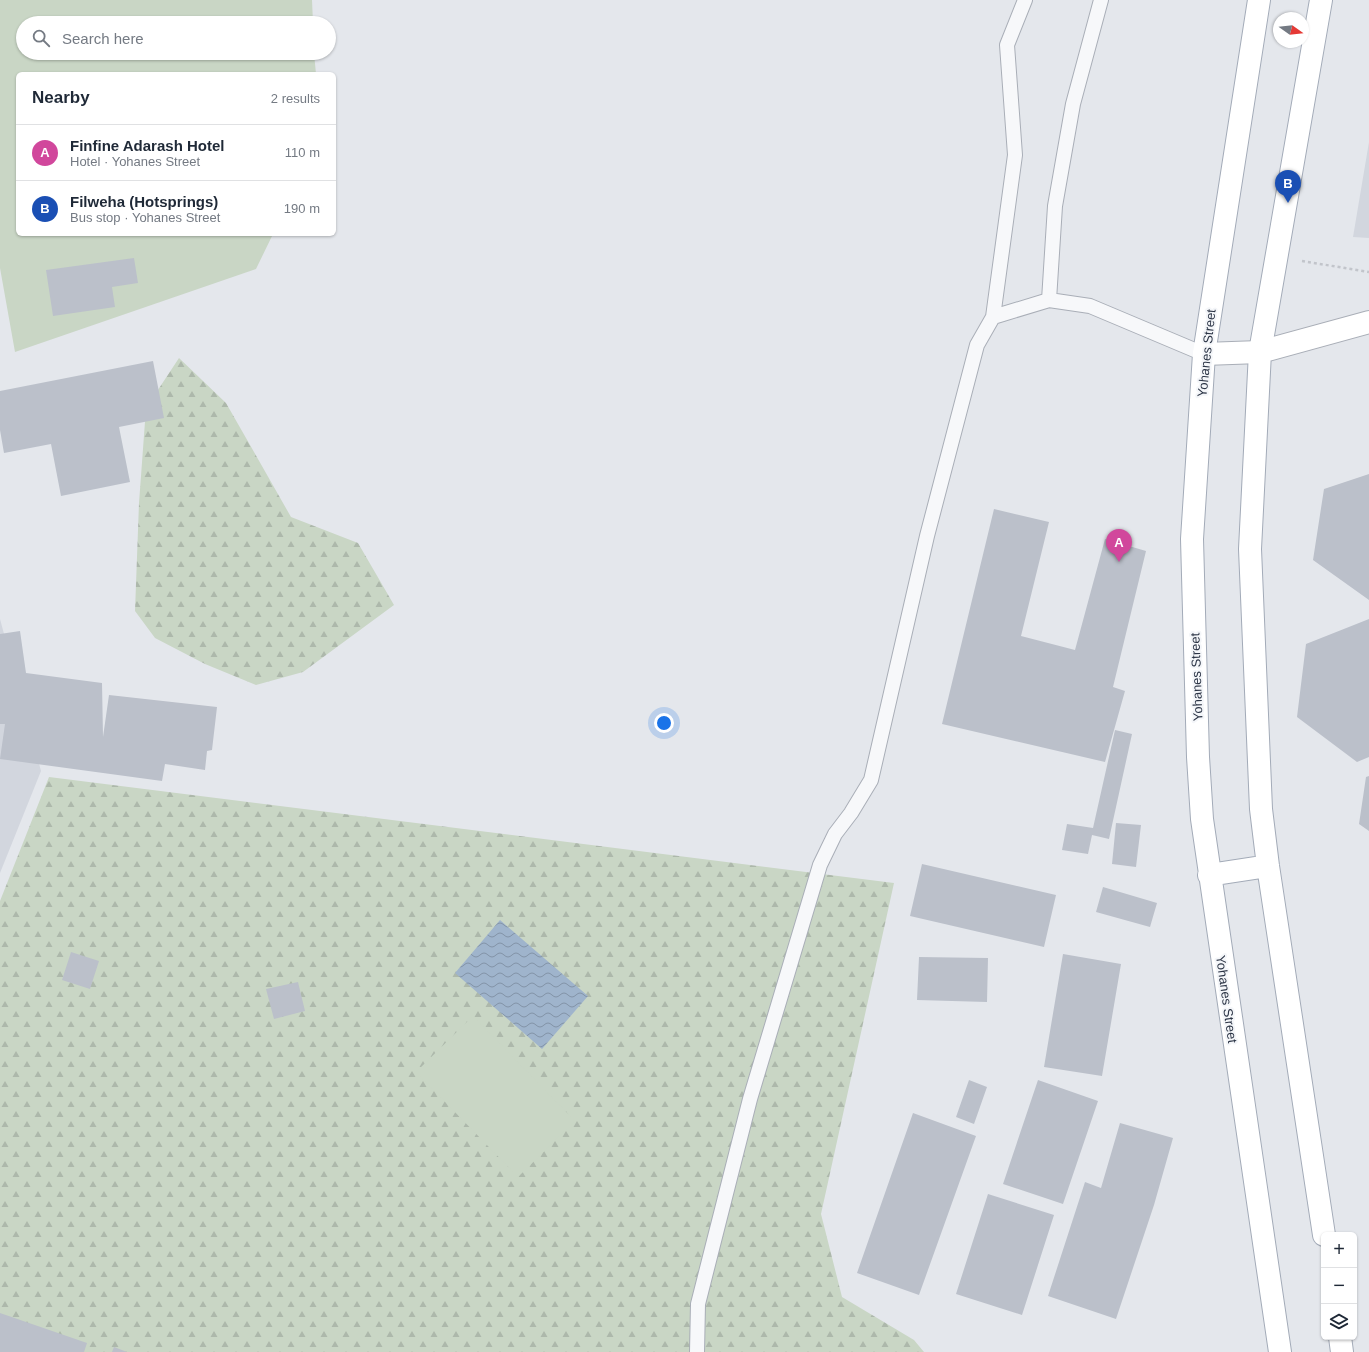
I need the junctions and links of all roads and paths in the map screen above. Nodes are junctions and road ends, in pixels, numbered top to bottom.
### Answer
1 (1025, 0) edge
2 (1101, 0) edge
3 (1259, 0) edge
4 (1321, 0) edge
5 (1296, 260) dead end
6 (1369, 272) edge
7 (1049, 300) junction
8 (993, 317) junction
9 (1369, 322) edge
10 (1260, 352) junction
11 (1204, 354) junction
12 (1268, 866) junction
13 (1209, 875) junction
14 (1324, 1232) edge
15 (1340, 1340) edge
16 (697, 1352) edge
17 (1280, 1352) edge
18 (1342, 1352) edge

1 - 8 lane
2 - 7 lane
3 - 11 main road, Yohanes Street
4 - 10 main road
5 - 6 path
7 - 8 lane
7 - 11 lane
8 - 16 lane
9 - 10 main road
10 - 11 main road
10 - 12 main road
11 - 13 main road, Yohanes Street
12 - 13 main road
12 - 14 main road
13 - 17 main road, Yohanes Street
15 - 18 main road

